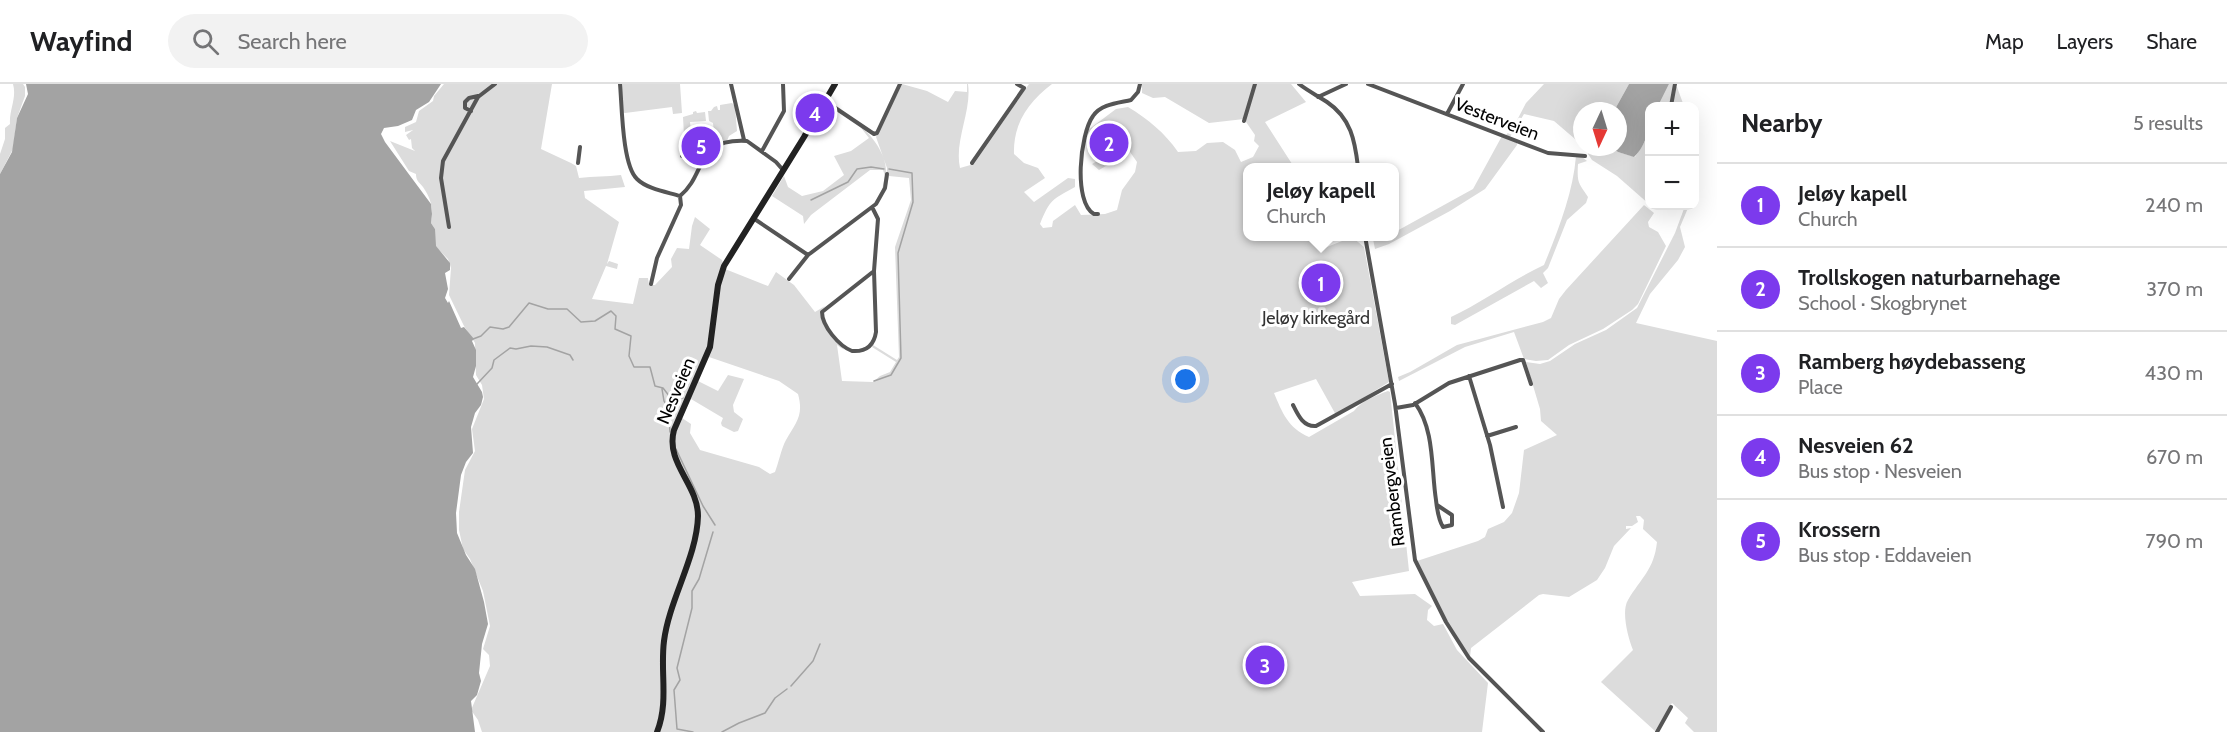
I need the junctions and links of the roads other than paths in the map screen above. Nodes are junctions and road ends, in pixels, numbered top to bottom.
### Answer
1 (495, 84) edge
2 (620, 84) edge
3 (731, 84) edge
4 (783, 84) edge
5 (835, 84) edge
6 (900, 84) edge
7 (1017, 84) edge
8 (1140, 84) edge
9 (1255, 84) edge
10 (1299, 84) edge
11 (1346, 84) edge
12 (1368, 84) edge
13 (1463, 84) edge
14 (1675, 84) edge
15 (479, 96) junction
16 (1318, 97) junction
17 (825, 101) junction
18 (1672, 102) edge
19 (471, 111) junction
20 (1447, 114) junction
21 (1244, 121) dead end
22 (744, 140) junction
23 (580, 147) dead end
24 (762, 151) junction
25 (709, 152) junction
26 (692, 154) junction
27 (1573, 155) edge
28 (682, 156) dead end
29 (700, 162) junction
30 (578, 163) dead end
31 (972, 163) dead end
32 (1357, 163) edge
33 (784, 168) junction
34 (887, 174) dead end
35 (680, 196) junction
36 (872, 207) junction
37 (1098, 213) dead end
38 (753, 218) junction
39 (449, 227) dead end
40 (1366, 241) edge
41 (808, 255) junction
42 (874, 271) junction
43 (789, 279) dead end
44 (651, 284) dead end
45 (1468, 376) junction
46 (1392, 384) junction
47 (1531, 384) dead end
48 (1415, 404) junction
49 (1293, 405) dead end
50 (1396, 408) junction
51 (1516, 427) dead end
52 (1487, 436) junction
53 (1437, 505) junction
54 (1503, 507) dead end
55 (1671, 707) dead end
56 (657, 732) edge
57 (1543, 732) edge
58 (1657, 732) edge

1 - 15 street
2 - 35 street
3 - 22 street
4 - 24 street
5 - 17 main road, Nesveien
6 - 17 street
7 - 31 street
8 - 37 street
9 - 21 street
10 - 16 street
11 - 16 street
12 - 20 street, Vesterveien
13 - 20 street
14 - 18 street
15 - 19 street
15 - 19 street
16 - 32 street
17 - 33 main road, Nesveien
19 - 39 street
20 - 27 street, Vesterveien
22 - 24 street
22 - 25 street
23 - 30 street
24 - 33 street
25 - 26 street
25 - 29 street
26 - 28 street
26 - 29 street
29 - 35 street
33 - 38 main road, Nesveien
34 - 36 street
35 - 44 street
36 - 41 street
36 - 42 street
38 - 41 street
38 - 56 main road, Nesveien
40 - 46 street, Rambergveien
41 - 43 street
42 - 42 street
45 - 47 street
45 - 48 street
45 - 52 street
46 - 49 street
46 - 50 street, Rambergveien
48 - 50 street
48 - 53 street
50 - 57 street, Rambergveien
51 - 52 street
52 - 54 street
53 - 53 street
55 - 58 street

